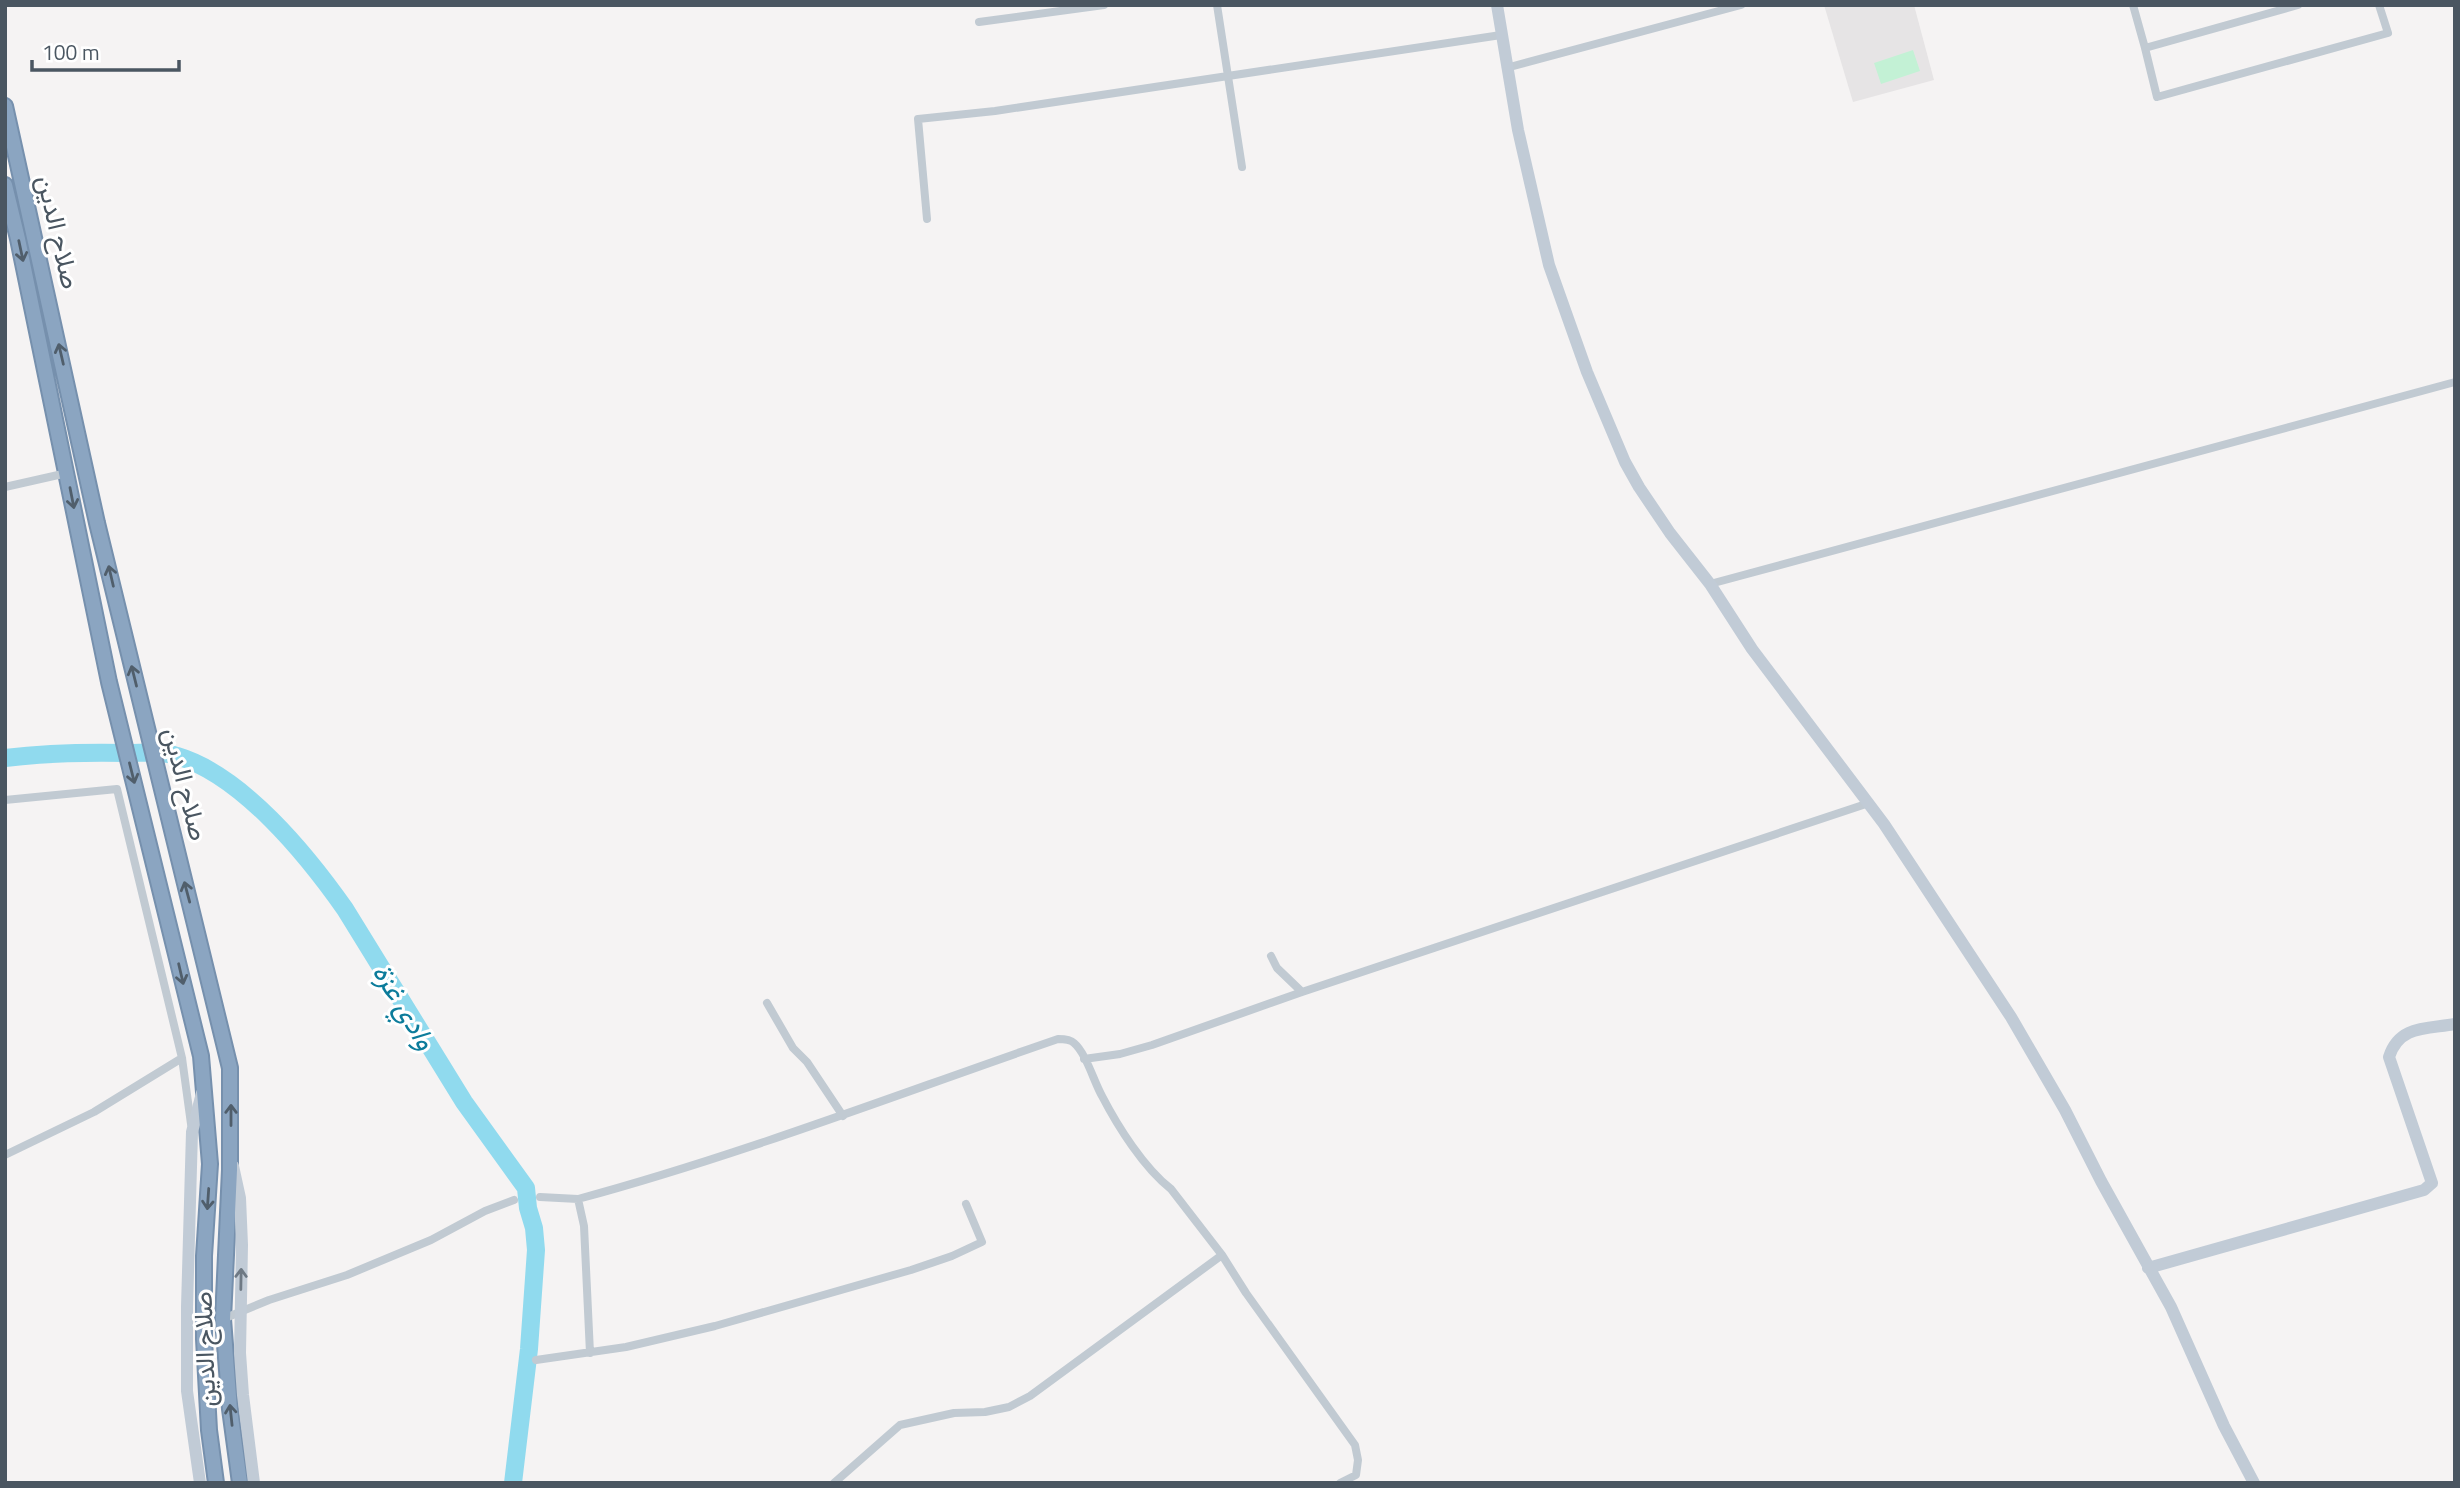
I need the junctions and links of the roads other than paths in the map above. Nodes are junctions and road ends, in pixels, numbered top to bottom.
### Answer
1 (1104, 5) edge
2 (1217, 5) edge
3 (1497, 5) edge
4 (1741, 5) edge
5 (2133, 5) edge
6 (2298, 5) edge
7 (2379, 5) edge
8 (979, 22) dead end
9 (1501, 35) junction
10 (2145, 48) junction
11 (1506, 68) junction
12 (1228, 76) junction
13 (5, 106) edge
14 (1242, 167) dead end
15 (5, 185) edge
16 (927, 219) dead end
17 (2455, 382) edge
18 (67, 473) junction
19 (5, 487) edge
20 (1710, 584) junction
21 (5, 800) edge
22 (1869, 803) junction
23 (1270, 956) dead end
24 (1302, 992) junction
25 (767, 1003) dead end
26 (2455, 1024) edge
27 (181, 1058) junction
28 (1084, 1059) junction
29 (204, 1086) junction
30 (843, 1116) junction
31 (192, 1132) junction
32 (5, 1155) edge
33 (231, 1158) junction
34 (540, 1197) dead end
35 (578, 1199) junction
36 (514, 1200) dead end
37 (966, 1203) dead end
38 (1222, 1255) junction
39 (2148, 1268) junction
40 (240, 1312) junction
41 (223, 1319) junction
42 (590, 1353) junction
43 (536, 1360) dead end
44 (201, 1483) edge
45 (216, 1483) edge
46 (240, 1483) edge
47 (254, 1483) edge
48 (834, 1483) edge
49 (1340, 1483) edge
50 (2253, 1483) edge

1 - 8 street
2 - 12 street
3 - 9 street
4 - 11 street
5 - 10 street
6 - 10 street
7 - 10 street
9 - 11 street
9 - 12 street
11 - 20 street
12 - 14 street
12 - 16 street
33 -> 13 highway, صلاح الدين
15 -> 18 highway, صلاح الدين
17 - 20 street
18 - 19 street
18 -> 29 highway, صلاح الدين
20 - 22 street
21 - 27 street
22 - 24 street
22 - 39 street
23 - 24 street
24 - 28 street
25 - 30 street
26 - 39 street
27 - 31 street
27 - 32 street
28 - 30 street
28 - 38 street
29 - 31 street
29 -> 45 highway, صلاح الدين
30 - 35 street
31 - 44 street
40 -> 33 street
33 - 41 highway, صلاح الدين
34 - 35 street
35 - 42 street
36 - 40 street
37 - 42 street
38 - 48 street
38 - 49 street
39 - 50 street
40 - 41 street
40 - 47 street
46 -> 41 highway, صلاح الدين
42 - 43 street

